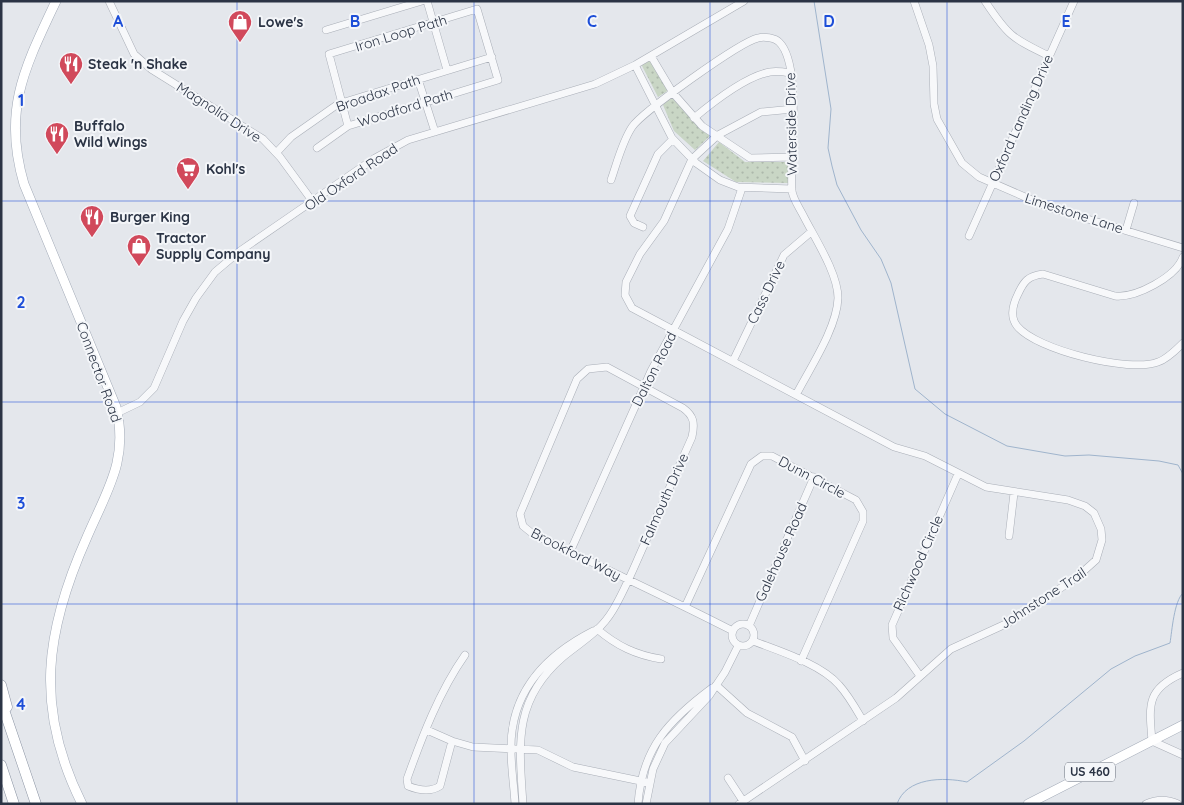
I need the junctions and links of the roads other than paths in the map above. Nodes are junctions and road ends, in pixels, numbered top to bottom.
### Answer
1 (56, 1) edge
2 (109, 1) edge
3 (422, 1) edge
4 (426, 1) edge
5 (744, 1) edge
6 (914, 1) edge
7 (985, 1) edge
8 (1074, 1) edge
9 (433, 23) junction
10 (326, 30) dead end
11 (652, 56) junction
12 (1049, 56) junction
13 (492, 57) junction
14 (635, 65) junction
15 (447, 70) junction
16 (790, 73) junction
17 (418, 79) junction
18 (498, 80) joint
19 (673, 93) junction
20 (341, 102) junction
21 (426, 102) junction
22 (657, 106) junction
23 (793, 109) junction
24 (694, 118) junction
25 (348, 126) junction
26 (435, 132) junction
27 (717, 136) junction
28 (673, 139) junction
29 (318, 148) dead end
30 (276, 152) junction
31 (793, 157) junction
32 (692, 159) junction
33 (610, 180) dead end
34 (992, 183) junction
35 (742, 188) junction
36 (792, 189) junction
37 (313, 202) junction
38 (1134, 203) dead end
39 (643, 227) dead end
40 (1126, 230) junction
41 (811, 232) junction
42 (969, 236) dead end
43 (1183, 248) edge
44 (1183, 257) edge
45 (674, 330) junction
46 (1183, 343) edge
47 (733, 361) junction
48 (644, 387) junction
49 (796, 395) junction
50 (117, 413) junction
51 (958, 474) junction
52 (814, 477) junction
53 (1014, 493) junction
54 (1009, 536) dead end
55 (570, 552) junction
56 (628, 580) junction
57 (686, 607) junction
58 (749, 626) junction
59 (597, 629) junction
60 (733, 631) junction
61 (753, 641) junction
62 (738, 646) junction
63 (466, 655) dead end
64 (661, 659) dead end
65 (801, 661) junction
66 (1183, 672) edge
67 (920, 676) junction
68 (1, 685) edge
69 (716, 685) junction
70 (1, 701) edge
71 (864, 721) junction
72 (1183, 725) edge
73 (667, 726) junction
74 (427, 730) junction
75 (674, 732) junction
76 (452, 741) junction
77 (1152, 741) junction
78 (17, 747) junction
79 (520, 749) junction
80 (511, 750) junction
81 (1183, 755) edge
82 (805, 761) junction
83 (1, 765) edge
84 (728, 778) dead end
85 (639, 781) junction
86 (650, 784) junction
87 (741, 802) edge
88 (14, 804) edge
89 (36, 804) edge
90 (82, 804) edge
91 (515, 804) edge
92 (523, 804) edge
93 (638, 804) edge
94 (646, 804) edge
95 (1028, 804) edge
96 (1146, 804) edge
97 (1178, 804) edge

1 - 50 main road, Connector Road
2 - 30 street, Magnolia Drive
3 - 10 street
4 - 9 street
5 - 11 street, Old Oxford Road
6 - 34 street, Limestone Lane
7 - 12 street
8 - 12 street, Oxford Landing Drive
9 - 13 street, Iron Loop Path
9 - 15 street
9 - 20 street, Iron Loop Path
11 - 14 street, Old Oxford Road
11 - 19 street
12 - 34 street, Oxford Landing Drive
13 - 15 street, Broadax Path
13 - 18 street, Iron Loop Path
14 - 22 street
14 - 26 street, Old Oxford Road
15 - 17 street, Broadax Path
16 - 19 street, Waterside Drive
16 - 23 street, Waterside Drive
16 - 24 street
17 - 20 street, Broadax Path
17 - 21 street
18 - 21 street, Woodford Path
19 - 22 street, Waterside Drive
19 - 24 street
20 - 25 street
20 - 30 street, Broadax Path
21 - 25 street, Woodford Path
21 - 26 street
22 - 28 street
22 - 33 street, Waterside Drive
23 - 27 street
23 - 31 street, Waterside Drive
24 - 27 street
25 - 29 street, Woodford Path
26 - 37 street, Old Oxford Road
27 - 31 street
27 - 32 street
28 - 32 street
28 - 39 street
30 - 37 street, Magnolia Drive
31 - 36 street, Waterside Drive
32 - 35 street
32 - 45 street, Johnstone Trail
34 - 40 street, Limestone Lane
34 - 42 street, Oxford Landing Drive
35 - 36 street
35 - 45 street, Dalton Road
36 - 41 street, Waterside Drive
37 - 50 street, Old Oxford Road
38 - 40 street
40 - 43 street, Limestone Lane
41 - 47 street, Cass Drive
41 - 49 street, Waterside Drive
44 - 46 street
45 - 47 street, Johnstone Trail
45 - 48 street, Dalton Road
47 - 49 street, Johnstone Trail
48 - 55 street, Dalton Road
48 - 55 street, Brookford Way
48 - 56 street, Falmouth Drive
49 - 51 street, Johnstone Trail
50 - 90 main road, Connector Road
51 - 53 street, Johnstone Trail
51 - 67 street, Richwood Circle
52 - 57 street, Dunn Circle
52 - 58 street, Galehouse Road
52 - 65 street, Dunn Circle
53 - 54 street
53 - 67 street, Johnstone Trail
55 - 56 street, Brookford Way
56 - 57 street, Brookford Way
56 - 59 street, Falmouth Drive
57 - 60 street, Brookford Way
58 - 60 street
58 - 61 street
59 - 64 street
59 - 79 street, Falmouth Drive
59 - 80 street, Falmouth Drive
60 - 62 street
61 - 62 street
61 - 65 street
62 - 69 street
63 - 74 street
65 - 71 street
66 - 77 street
67 - 71 street, Johnstone Trail
68 - 78 highway
69 - 73 street
69 - 75 street
69 - 82 street
70 - 78 highway
71 - 82 street, Johnstone Trail
72 - 77 main road, US 460
73 - 75 street
73 - 85 street
74 - 76 street
74 - 76 street
75 - 86 street
76 - 80 street
77 - 81 street
77 - 95 main road, US 460
78 - 89 highway
79 - 80 street
79 - 85 street
79 - 92 street, Falmouth Drive
80 - 91 street, Falmouth Drive
82 - 87 street, Johnstone Trail
83 - 88 highway
84 - 87 street
85 - 86 street
85 - 93 street
86 - 94 street
96 - 97 street

